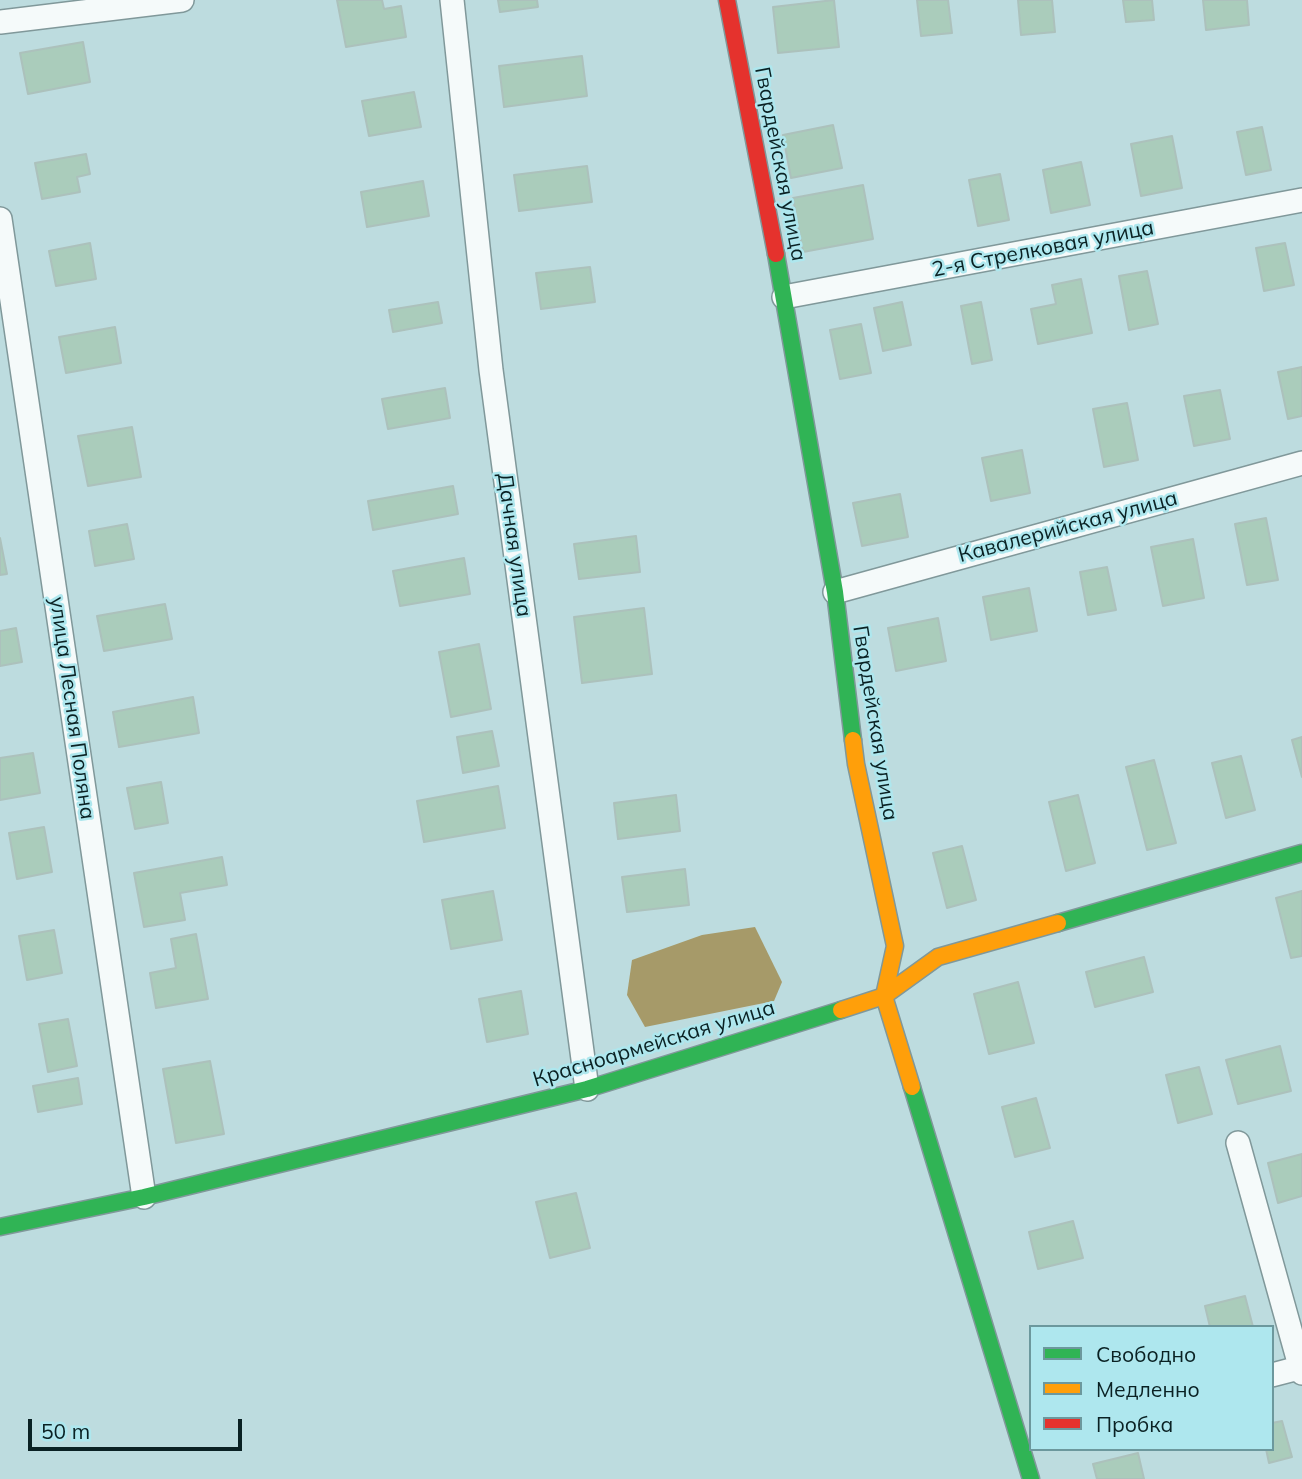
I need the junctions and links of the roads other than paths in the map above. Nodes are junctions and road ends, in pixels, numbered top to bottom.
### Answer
1 (182, 0) edge
2 (452, 0) edge
3 (727, 0) edge
4 (0, 22) edge
5 (1302, 200) edge
6 (0, 219) edge
7 (784, 297) junction
8 (1302, 463) edge
9 (835, 592) junction
10 (1302, 853) edge
11 (884, 996) junction
12 (587, 1089) junction
13 (1238, 1143) dead end
14 (144, 1197) junction
15 (0, 1227) edge
16 (1301, 1369) edge
17 (1274, 1375) edge
18 (1025, 1440) edge
19 (1031, 1479) edge

1 - 4 street
2 - 12 street, Дачная улица
3 - 7 street, Гвардейская улица
5 - 7 street, 2-я Стрелковая улица
6 - 14 street, улица Лесная Поляна
7 - 9 street, Гвардейская улица
8 - 9 street, Кавалерийская улица
9 - 11 street, Гвардейская улица
10 - 11 street, Красноармейская улица
11 - 12 street, Красноармейская улица
11 - 18 street, Гвардейская улица
12 - 14 street, Красноармейская улица
13 - 16 street
14 - 15 street, Красноармейская улица
16 - 17 street
18 - 19 street, Гвардейская улица

